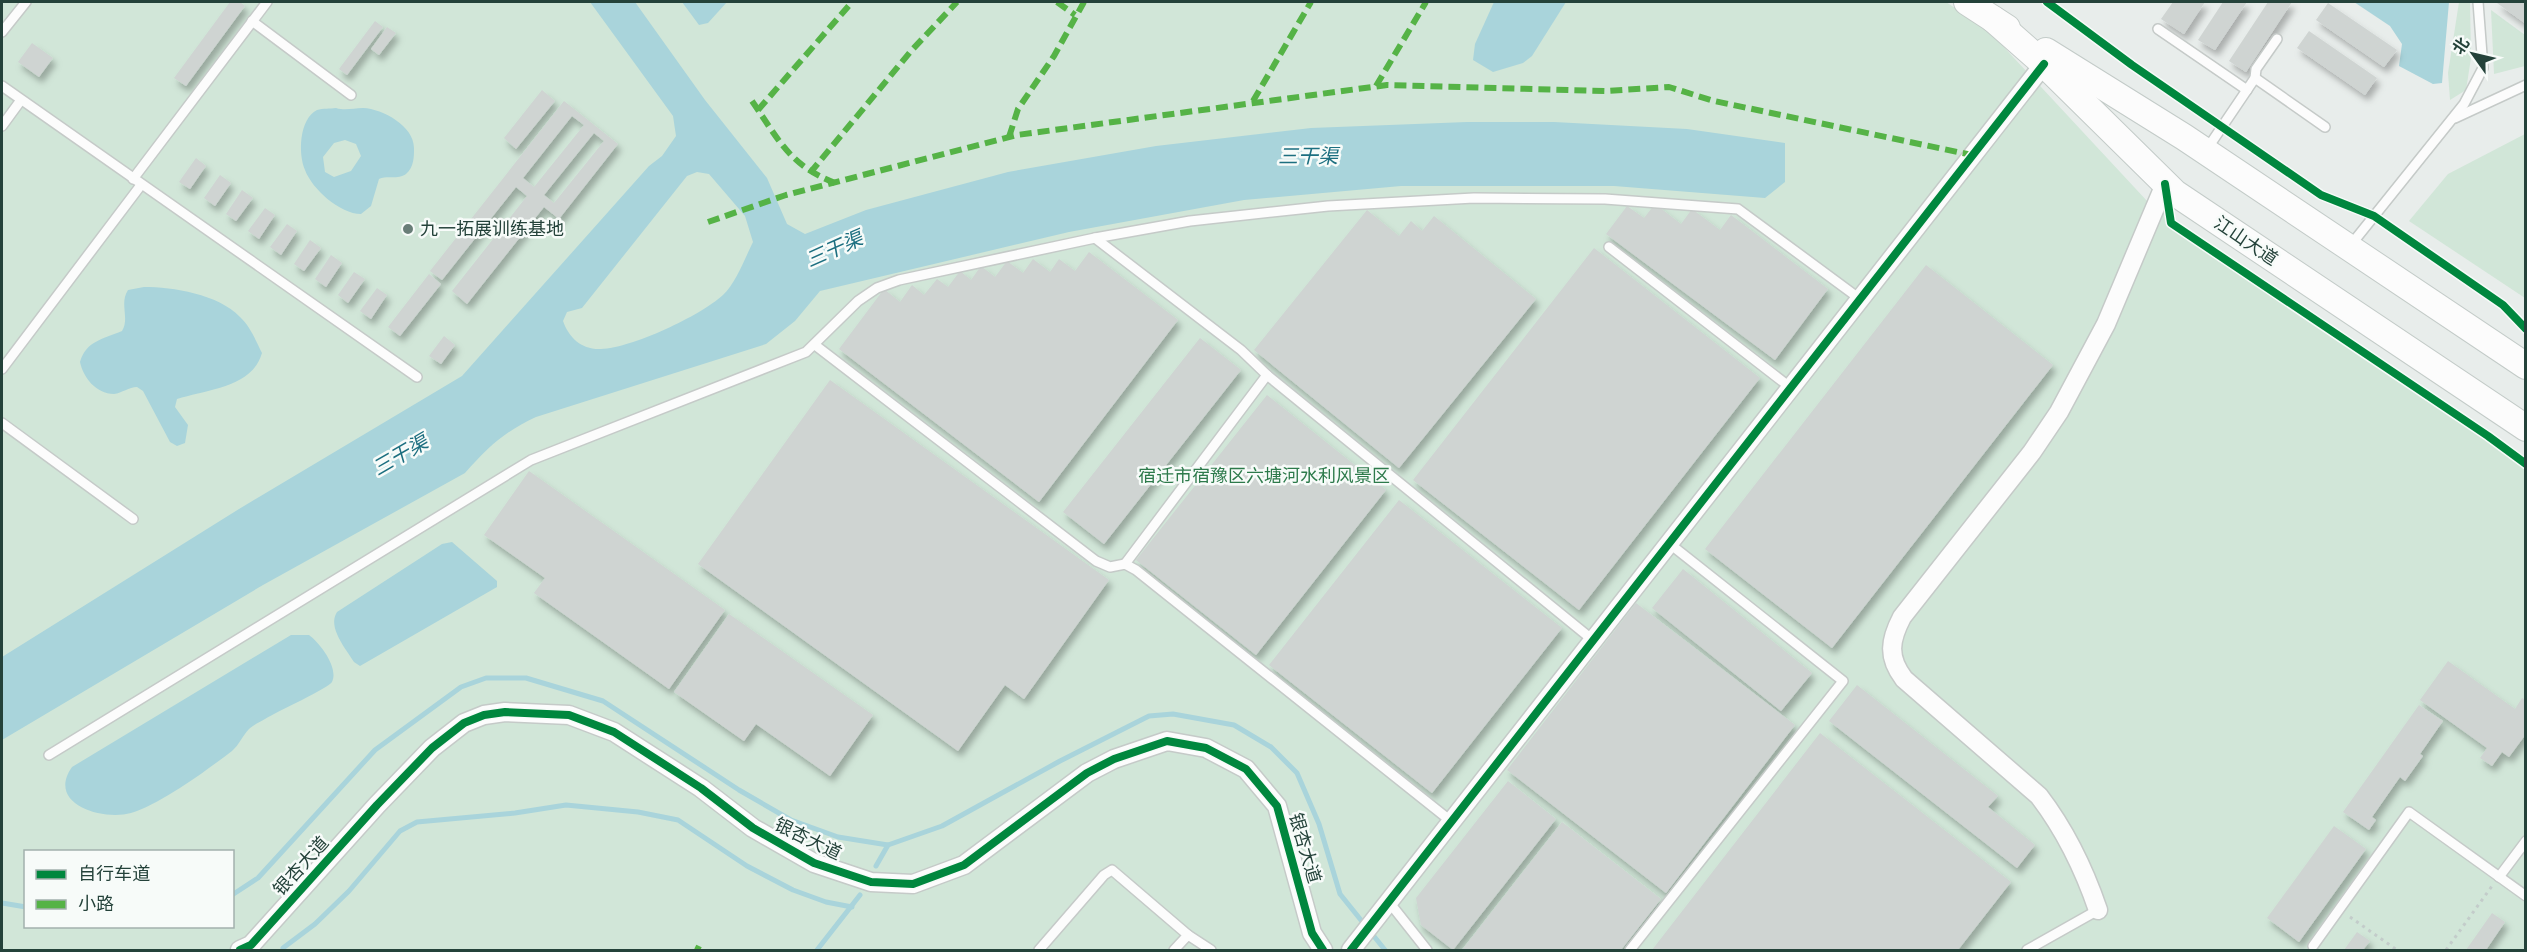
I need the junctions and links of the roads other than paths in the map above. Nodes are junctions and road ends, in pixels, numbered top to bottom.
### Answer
1 (26, 2) edge
2 (267, 2) edge
3 (1967, 2) edge
4 (2478, 2) edge
5 (1993, 20) junction
6 (252, 21) junction
7 (2158, 29) dead end
8 (2, 32) edge
9 (2277, 39) dead end
10 (2044, 64) junction
11 (2255, 78) junction
12 (2526, 85) edge
13 (2, 86) edge
14 (2247, 90) junction
15 (351, 95) dead end
16 (21, 100) junction
17 (2450, 120) junction
18 (2, 126) edge
19 (2325, 127) dead end
20 (2205, 151) junction
21 (137, 182) junction
22 (2165, 184) junction
23 (1095, 238) junction
24 (1610, 247) dead end
25 (2349, 248) junction
26 (1860, 299) junction
27 (815, 345) junction
28 (2526, 366) edge
29 (2, 369) edge
30 (1267, 375) junction
31 (417, 377) dead end
32 (1791, 388) junction
33 (2, 423) edge
34 (2526, 428) edge
35 (133, 519) dead end
36 (1670, 544) junction
37 (1125, 564) junction
38 (1594, 640) junction
39 (49, 755) dead end
40 (1452, 822) junction
41 (2526, 841) edge
42 (2499, 877) junction
43 (2526, 896) edge
44 (1384, 909) junction
45 (2098, 910) joint
46 (1188, 935) junction
47 (2313, 946) dead end
48 (250, 949) edge
49 (1039, 951) edge
50 (1174, 951) edge
51 (1210, 951) edge
52 (1323, 951) edge
53 (1351, 951) edge
54 (1426, 951) edge
55 (1630, 951) edge
56 (2027, 951) edge

1 - 8 lane
2 - 6 lane
3 - 5 main road, 江山大道
4 - 17 lane
5 - 10 main road, 江山大道
5 - 20 main road, 江山大道
6 - 15 lane
6 - 21 lane
7 - 14 lane
9 - 11 lane
10 - 22 main road, 江山大道
10 - 26 street
11 - 14 lane
11 - 19 lane
12 - 17 lane
13 - 16 lane
14 - 20 lane
16 - 18 lane
16 - 21 lane
17 - 25 lane
20 - 25 main road, 江山大道
21 - 29 lane
21 - 31 lane
22 - 34 main road, 江山大道
22 - 45 street
23 - 26 lane
23 - 27 lane
23 - 30 lane
24 - 32 lane
25 - 28 main road, 江山大道
26 - 32 street
27 - 37 lane
27 - 39 lane
30 - 37 lane
30 - 38 lane
32 - 36 street
33 - 35 lane
36 - 38 street
36 - 55 lane
37 - 40 lane
38 - 40 street
40 - 44 street
41 - 42 lane
42 - 43 lane
42 - 47 lane
44 - 53 street
44 - 54 lane
45 - 56 lane
46 - 49 lane
46 - 50 lane
46 - 51 lane
48 - 52 street, 银杏大道

